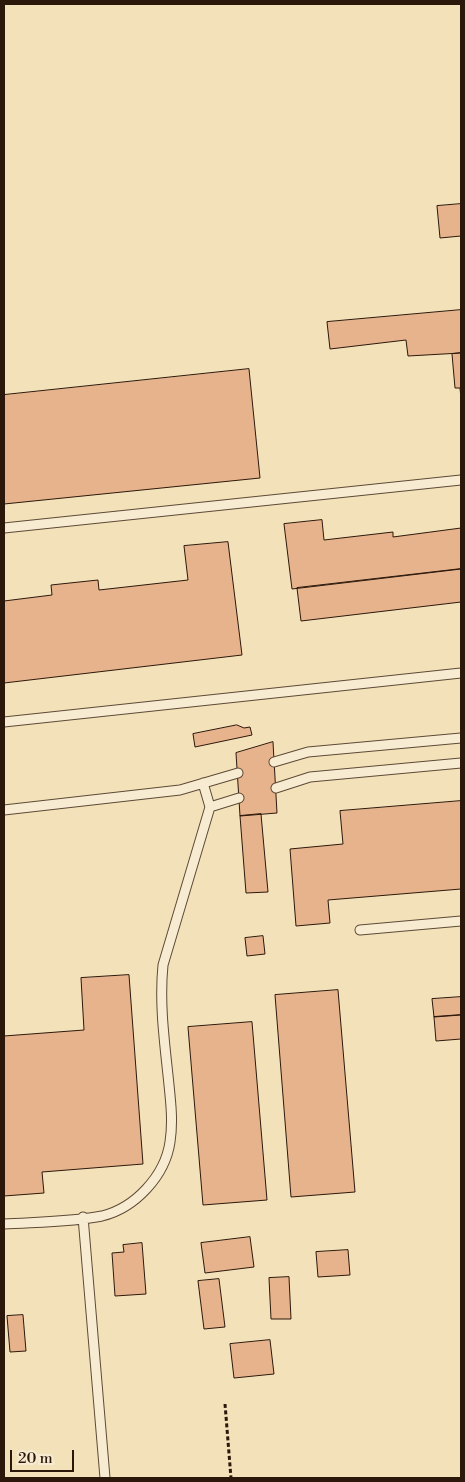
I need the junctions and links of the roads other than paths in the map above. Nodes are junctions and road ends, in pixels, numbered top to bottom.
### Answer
1 (461, 480) edge
2 (4, 528) edge
3 (461, 673) edge
4 (4, 722) edge
5 (461, 738) edge
6 (274, 762) dead end
7 (461, 763) edge
8 (238, 773) dead end
9 (204, 783) junction
10 (276, 788) dead end
11 (239, 798) dead end
12 (210, 807) junction
13 (4, 810) edge
14 (461, 921) edge
15 (360, 930) dead end
16 (83, 1217) junction
17 (4, 1224) edge
18 (105, 1478) edge

1 - 2 lane
3 - 4 lane
5 - 6 lane
7 - 10 lane
8 - 9 lane
9 - 12 lane
9 - 13 lane
11 - 12 lane
12 - 16 lane
14 - 15 lane
16 - 17 lane
16 - 18 lane

